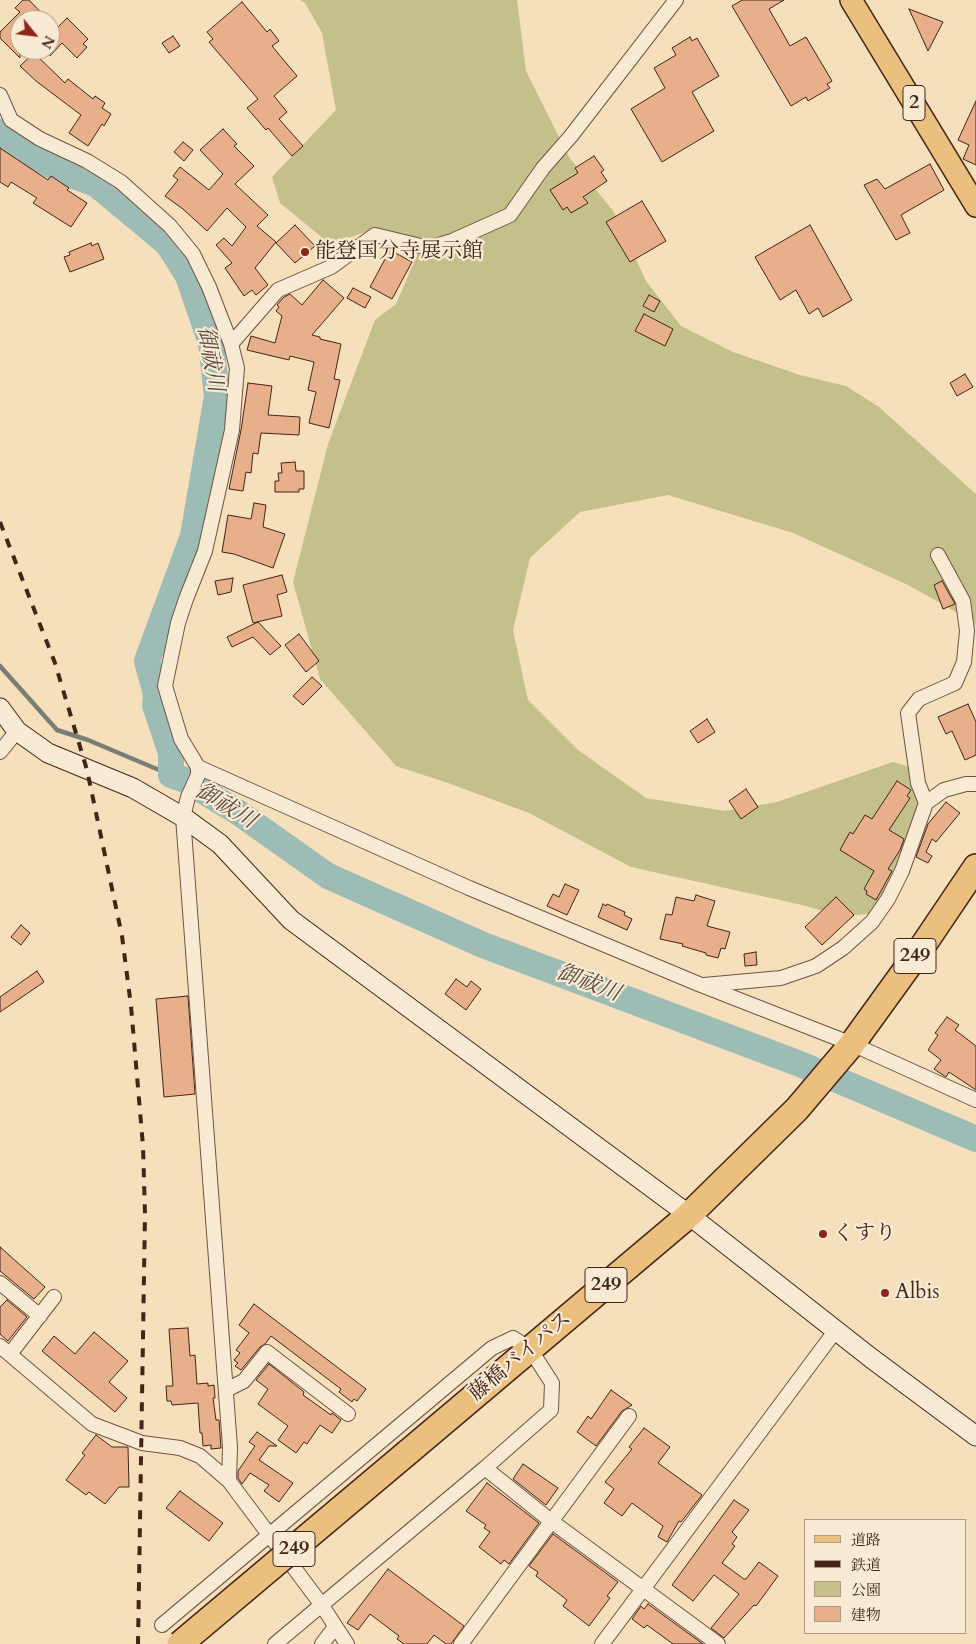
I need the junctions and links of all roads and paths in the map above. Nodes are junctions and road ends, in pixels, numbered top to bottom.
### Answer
1 (676, 0) edge
2 (851, 0) edge
3 (0, 95) edge
4 (976, 206) edge
5 (231, 344) junction
6 (938, 556) dead end
7 (0, 708) edge
8 (17, 731) junction
9 (0, 752) edge
10 (197, 771) junction
11 (976, 784) edge
12 (926, 803) junction
13 (183, 817) junction
14 (976, 867) edge
15 (700, 986) junction
16 (848, 1048) junction
17 (976, 1100) edge
18 (689, 1215) junction
19 (0, 1283) edge
20 (54, 1297) dead end
21 (40, 1316) junction
22 (836, 1330) junction
23 (530, 1349) junction
24 (5, 1350) edge
25 (226, 1390) junction
26 (348, 1414) dead end
27 (629, 1416) dead end
28 (976, 1436) edge
29 (485, 1468) junction
30 (229, 1481) junction
31 (551, 1521) junction
32 (269, 1534) junction
33 (643, 1589) junction
34 (321, 1604) junction
35 (162, 1625) dead end
36 (335, 1627) junction
37 (180, 1644) edge
38 (275, 1644) edge
39 (322, 1644) edge
40 (347, 1644) edge
41 (460, 1644) edge
42 (602, 1644) edge
43 (718, 1644) edge

1 - 5 street
2 - 4 main road, 2
3 - 5 street
5 - 10 street
6 - 12 street
7 - 8 street
8 - 9 street
8 - 13 street
10 - 13 street
10 - 15 street
11 - 12 street
12 - 15 street
13 - 18 street
13 - 25 street
14 - 16 highway, 藤橋バイパス / 249
15 - 16 street
16 - 17 street
16 - 18 highway, 藤橋バイパス / 249
18 - 22 street
18 - 23 highway, 藤橋バイパス / 249
19 - 21 street
20 - 21 street
21 - 24 street
22 - 28 street
22 - 33 street
23 - 29 street
23 - 32 street
23 - 37 highway, 藤橋バイパス / 249, bridge
24 - 30 street
25 - 26 street
25 - 30 street
27 - 31 street
29 - 31 street
29 - 34 street
30 - 32 street
31 - 33 street
31 - 41 street
32 - 34 street
32 - 35 street
33 - 42 street
33 - 43 street
34 - 36 street
34 - 38 street
36 - 39 street
36 - 40 street

